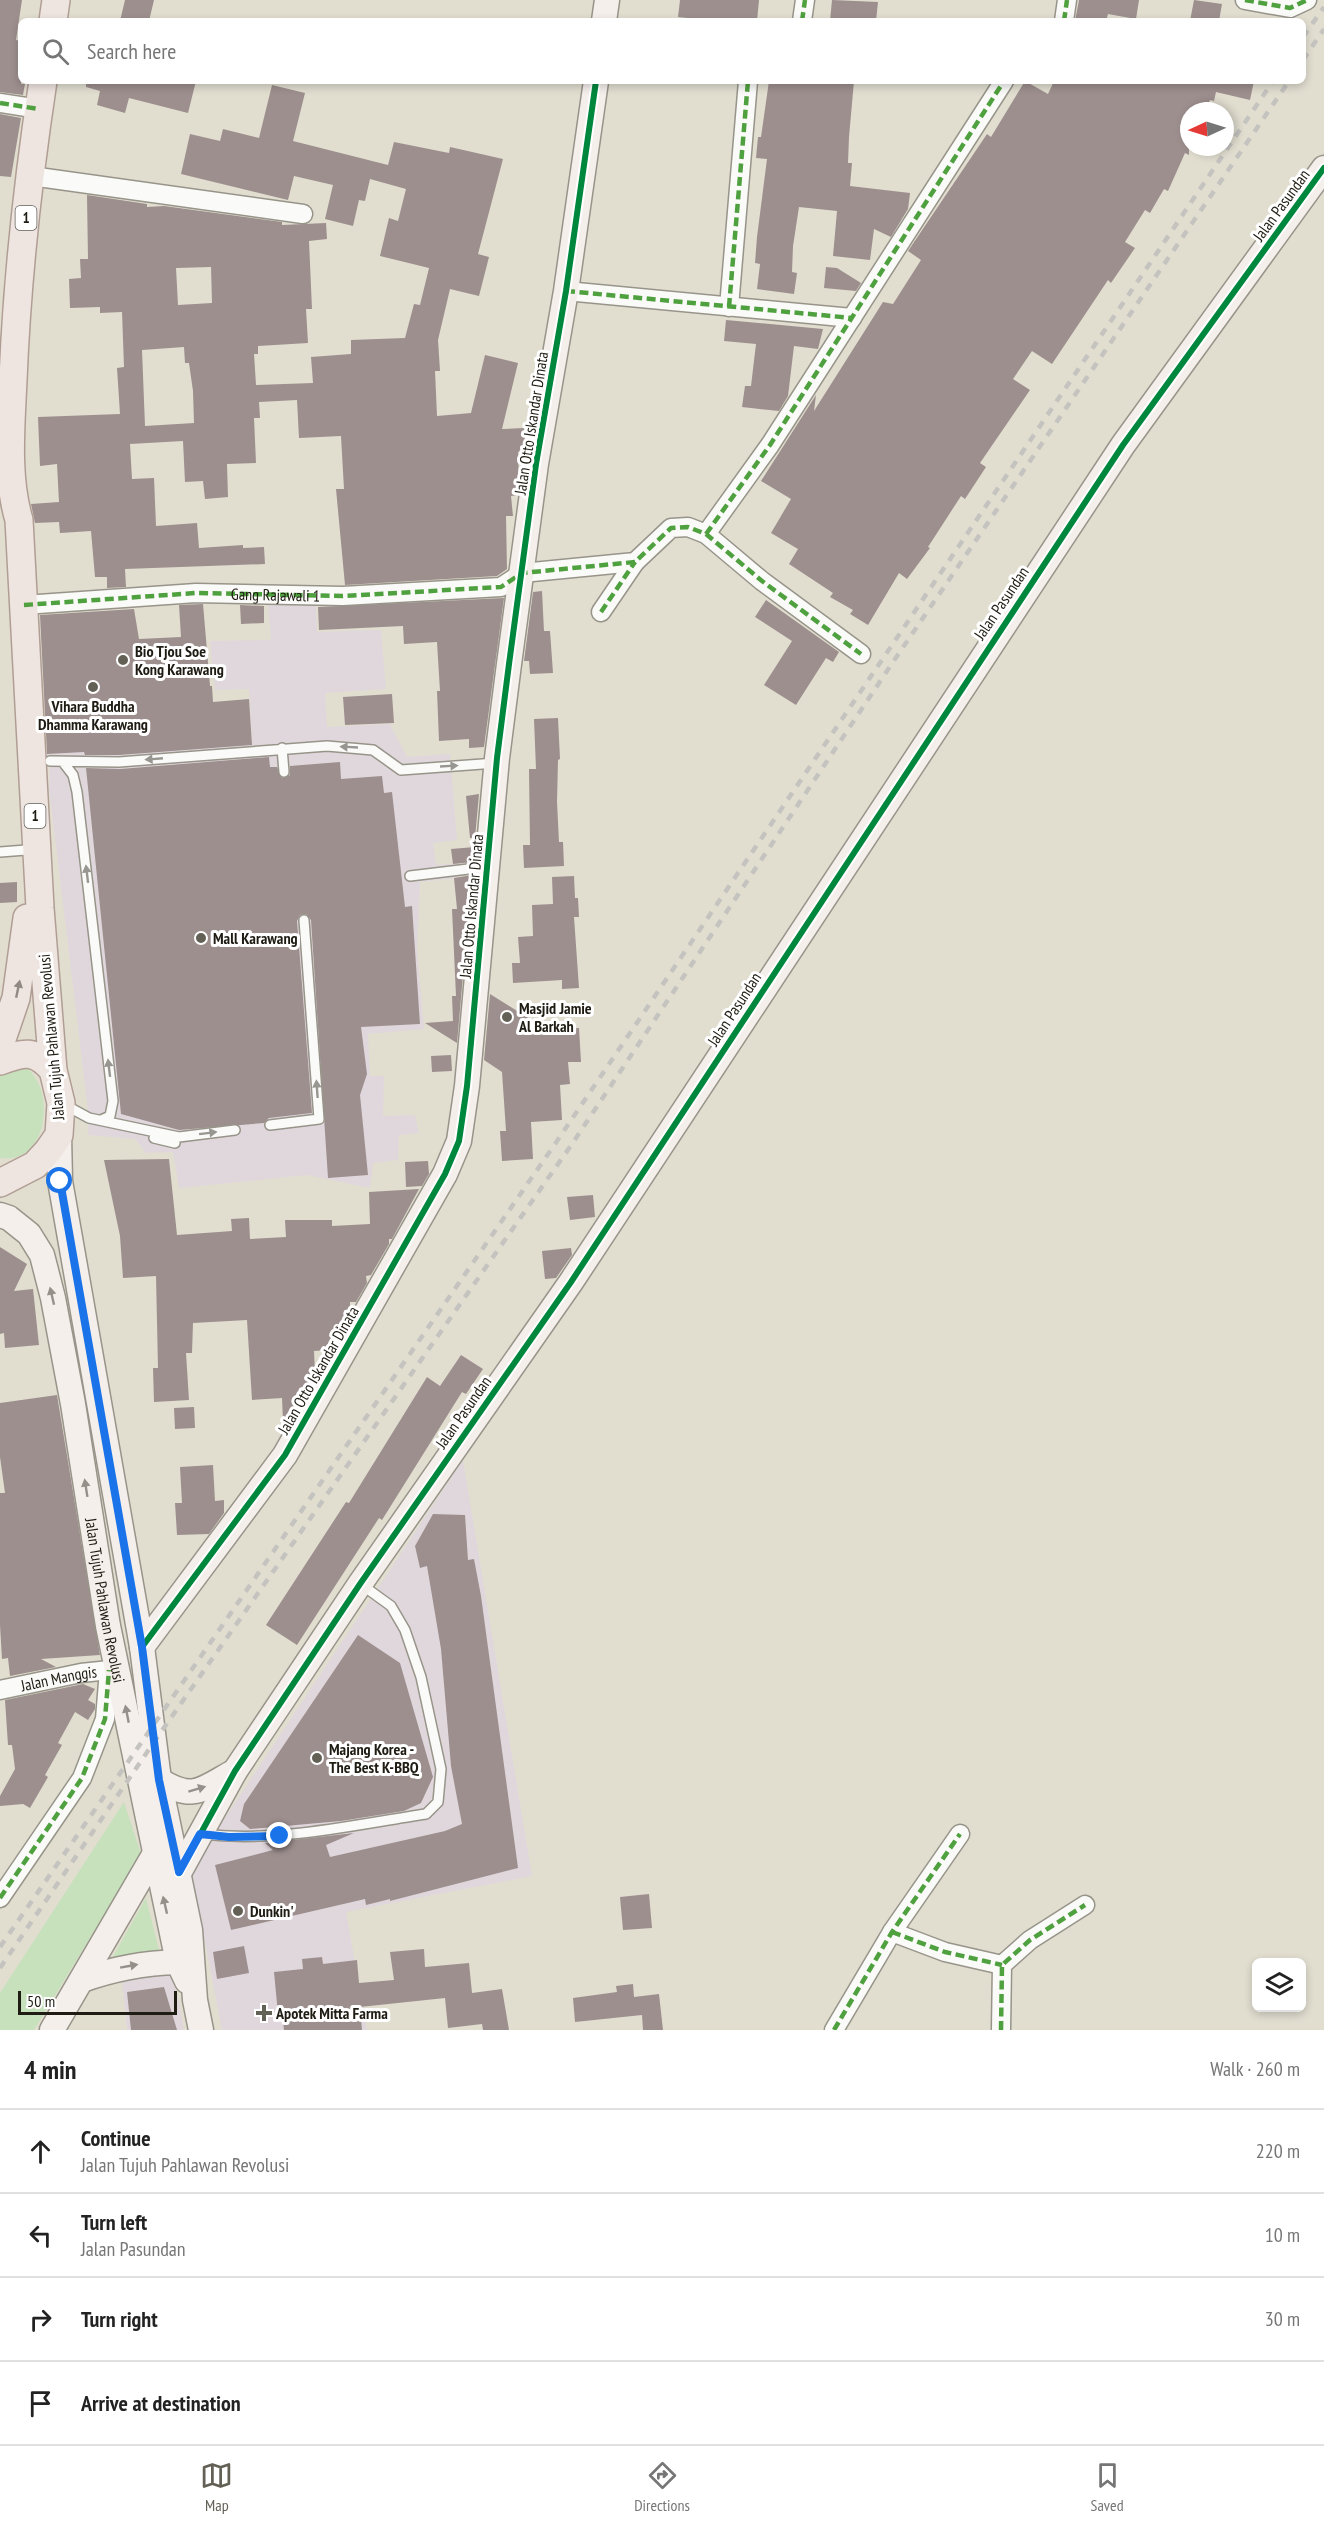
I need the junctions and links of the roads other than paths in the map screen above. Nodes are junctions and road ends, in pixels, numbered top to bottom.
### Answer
1 (56, 0) edge
2 (607, 0) edge
3 (805, 0) edge
4 (1067, 0) edge
5 (1245, 0) edge
6 (1307, 0) edge
7 (53, 18) edge
8 (604, 18) edge
9 (802, 18) edge
10 (1064, 18) edge
11 (43, 84) edge
12 (596, 84) edge
13 (748, 84) edge
14 (1002, 84) edge
15 (0, 103) edge
16 (39, 110) junction
17 (1324, 168) edge
18 (31, 176) junction
19 (303, 214) dead end
20 (566, 291) junction
21 (729, 307) junction
22 (852, 318) junction
23 (6, 495) edge
24 (706, 534) junction
25 (635, 562) junction
26 (522, 573) junction
27 (24, 605) junction
28 (601, 612) dead end
29 (861, 654) dead end
30 (282, 748) junction
31 (49, 762) junction
32 (497, 763) junction
33 (284, 772) dead end
34 (13, 851) edge
35 (489, 866) junction
36 (410, 876) dead end
37 (304, 920) dead end
38 (0, 1045) edge
39 (0, 1061) edge
40 (52, 1070) junction
41 (61, 1102) junction
42 (101, 1120) junction
43 (122, 1124) junction
44 (270, 1125) dead end
45 (235, 1130) dead end
46 (59, 1136) junction
47 (175, 1143) dead end
48 (0, 1183) edge
49 (3, 1212) edge
50 (360, 1584) junction
51 (142, 1647) junction
52 (114, 1670) junction
53 (0, 1690) edge
54 (235, 1772) junction
55 (159, 1780) junction
56 (200, 1834) junction
57 (960, 1834) dead end
58 (154, 1855) junction
59 (179, 1872) junction
60 (0, 1898) edge
61 (1085, 1905) dead end
62 (892, 1932) junction
63 (178, 1962) junction
64 (1002, 1965) junction
65 (82, 1980) junction
66 (195, 2000) junction
67 (52, 2030) edge
68 (201, 2030) edge
69 (834, 2030) edge
70 (1001, 2030) edge

1 - 7 main road
2 - 8 street
3 - 9 street
4 - 10 street
5 - 6 street
11 - 16 main road, Jalan Tujuh Pahlawan Revolusi / 1
12 - 20 street, Jalan Otto Iskandar Dinata
13 - 21 street
14 - 22 street
15 - 16 street
16 - 18 main road, Jalan Tujuh Pahlawan Revolusi / 1
17 - 50 street, Jalan Pasundan
18 - 19 street
18 - 23 main road, Jalan Tujuh Pahlawan Revolusi / 1
20 - 21 street
20 - 26 street, Jalan Otto Iskandar Dinata
21 - 22 street
22 - 24 street
23 - 27 main road, Jalan Tujuh Pahlawan Revolusi / 1
23 - 34 main road, Jalan Tujuh Pahlawan Revolusi / 1
24 - 25 street
24 - 29 street
25 - 26 street
25 - 28 street
26 - 27 street, Gang Rajawali 1
26 - 32 street, Jalan Otto Iskandar Dinata
27 - 31 main road, Jalan Tujuh Pahlawan Revolusi / 1
30 -> 31 lane
30 - 32 lane
30 - 33 lane
31 - 40 main road, Jalan Tujuh Pahlawan Revolusi / 1
42 -> 31 lane
32 - 35 street, Jalan Otto Iskandar Dinata
38 -> 34 main road, Jalan Tujuh Pahlawan Revolusi / 1
35 - 36 lane
35 - 51 street, Jalan Otto Iskandar Dinata
44 -> 37 lane
39 - 40 main road
40 - 41 main road, Jalan Tujuh Pahlawan Revolusi / 1
41 - 42 lane
41 - 46 main road, Jalan Tujuh Pahlawan Revolusi / 1
42 - 43 lane
43 -> 45 lane
43 - 47 lane
46 - 48 main road
46 - 51 street, Jalan Tujuh Pahlawan Revolusi
52 -> 49 street, Jalan Tujuh Pahlawan Revolusi
50 - 54 street, Jalan Pasundan
50 - 56 lane
51 - 55 street, Jalan Tujuh Pahlawan Revolusi
52 - 53 street, Jalan Manggis
58 -> 52 street, Jalan Tujuh Pahlawan Revolusi
52 - 60 street
55 -> 54 street, Jalan Pasundan
54 - 56 street, Jalan Pasundan
55 - 59 street, Jalan Tujuh Pahlawan Revolusi
56 - 59 street, Jalan Pasundan
57 - 62 street
63 -> 58 street, Jalan Tujuh Pahlawan Revolusi
58 - 65 street
59 - 66 street, Jalan Tujuh Pahlawan Revolusi
61 - 64 street
62 - 64 street
62 - 69 street
65 -> 63 street
63 - 66 street, Jalan Tujuh Pahlawan Revolusi
64 - 70 street
65 - 67 street
66 - 68 street, Jalan Tujuh Pahlawan Revolusi

